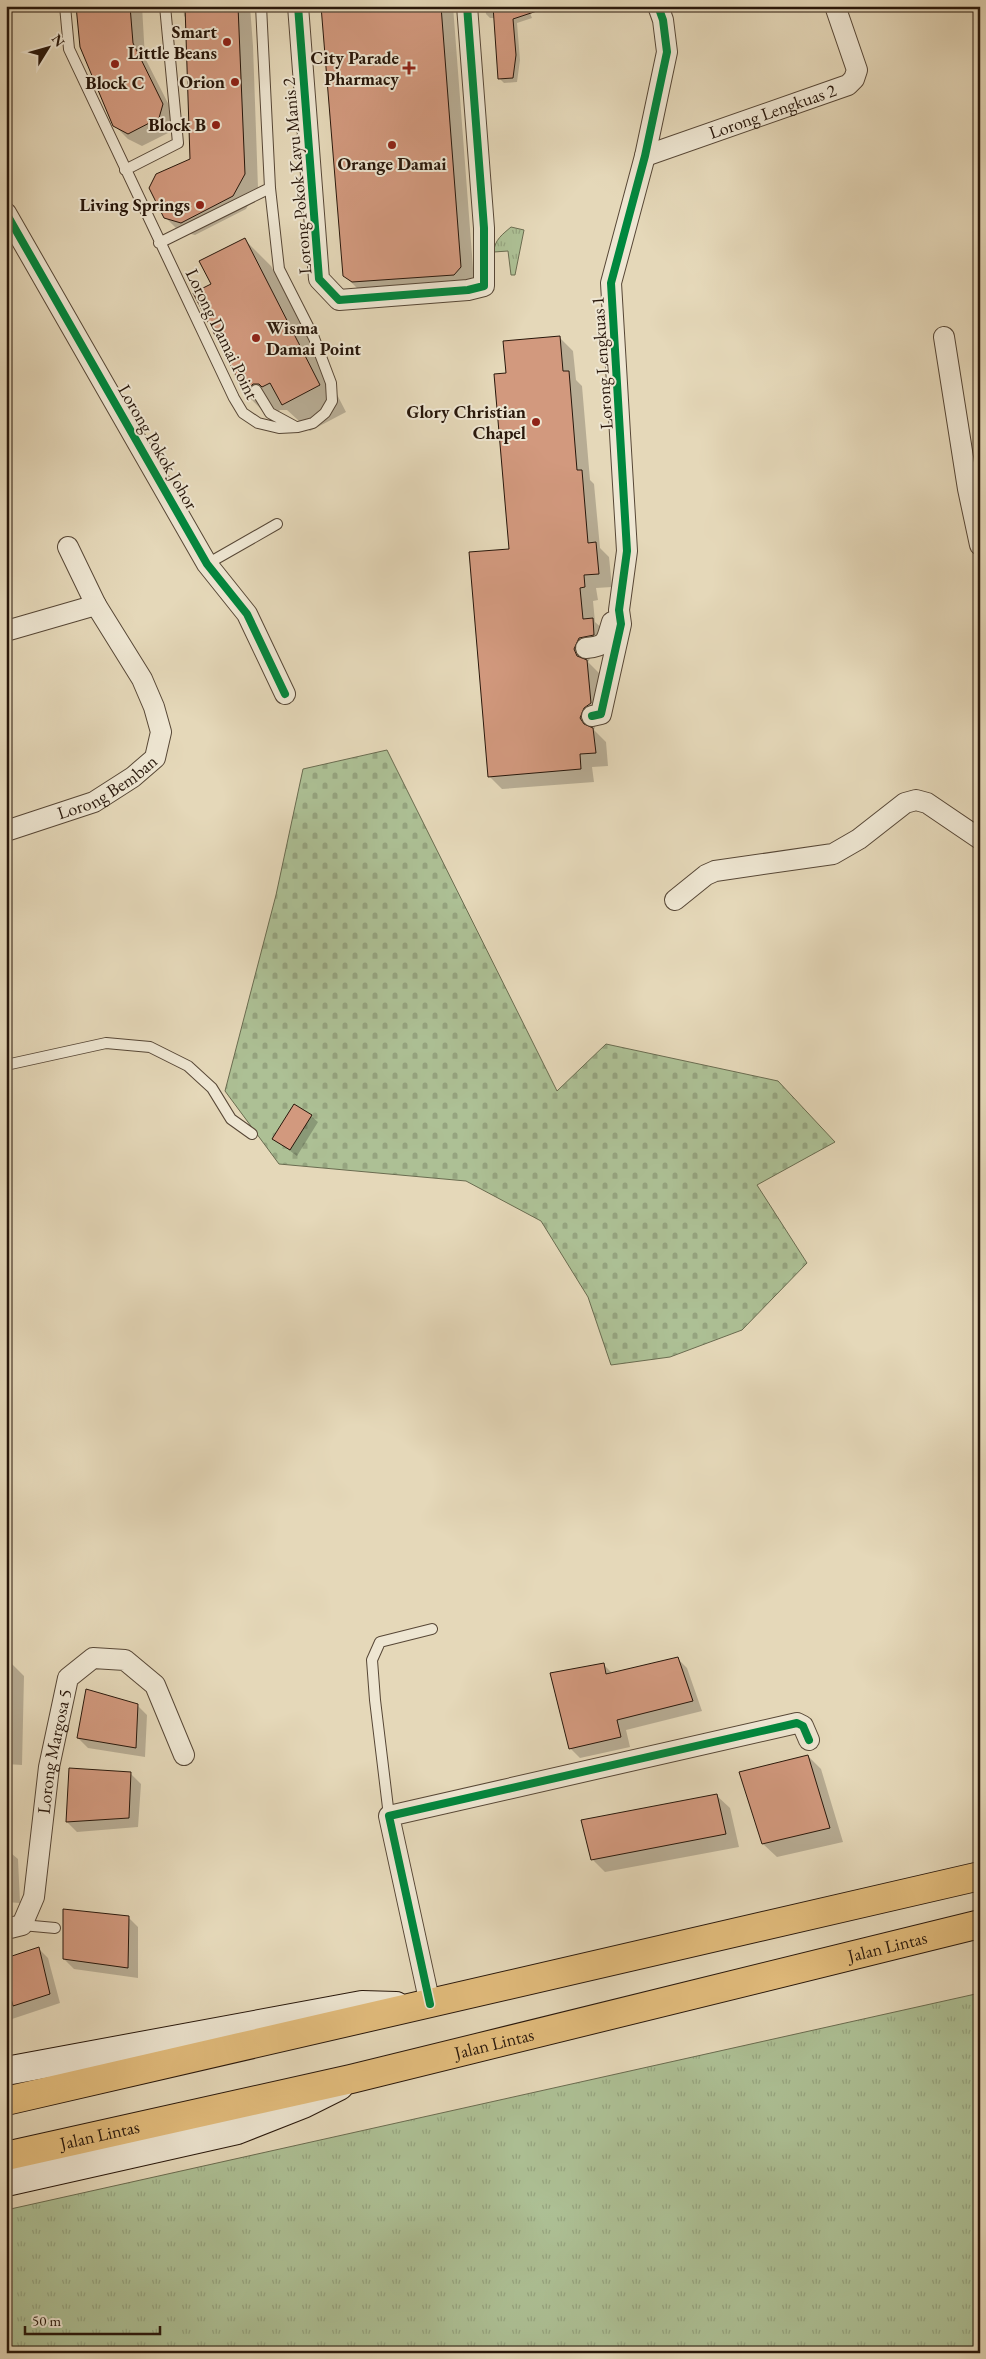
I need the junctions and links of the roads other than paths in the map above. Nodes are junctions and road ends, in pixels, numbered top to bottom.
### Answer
1 (65, 6) edge
2 (165, 6) edge
3 (261, 6) edge
4 (298, 6) edge
5 (467, 6) edge
6 (658, 6) edge
7 (835, 6) edge
8 (645, 156) junction
9 (125, 170) junction
10 (270, 188) junction
11 (6, 212) edge
12 (159, 243) junction
13 (944, 337) dead end
14 (256, 390) dead end
15 (298, 427) junction
16 (277, 524) dead end
17 (980, 545) edge
18 (68, 547) dead end
19 (207, 564) junction
20 (96, 605) junction
21 (619, 610) junction
22 (6, 631) edge
23 (586, 648) dead end
24 (285, 694) dead end
25 (592, 716) dead end
26 (6, 831) edge
27 (980, 839) edge
28 (675, 900) dead end
29 (6, 1065) edge
30 (252, 1134) dead end
31 (432, 1629) dead end
32 (809, 1740) dead end
33 (184, 1755) dead end
34 (389, 1816) junction
35 (980, 1876) edge
36 (980, 1924) edge
37 (14, 1927) edge
38 (55, 1928) dead end
39 (425, 2006) junction
40 (6, 2070) edge
41 (351, 2079) junction
42 (6, 2101) edge
43 (6, 2156) edge
44 (6, 2182) edge

1 - 9 lane, Lorong Damai Point
2 - 9 lane
3 - 10 lane, Lorong Damai Point
4 - 5 street, Lorong Pokok Kayu Manis 2
6 - 8 street, Lorong Lengkuas 1
7 - 8 street, Lorong Lengkuas 2
8 - 21 street, Lorong Lengkuas 1
9 - 12 lane, Lorong Damai Point
10 - 12 lane
10 - 15 lane, Lorong Damai Point
11 - 19 street, Lorong Pokok Johor
12 - 15 lane, Lorong Damai Point
13 - 17 street
14 - 15 lane
16 - 19 lane
18 - 20 street, Lorong Bemban
19 - 24 street, Lorong Pokok Johor
20 - 22 street
20 - 26 street, Lorong Bemban
21 - 23 street, Lorong Lengkuas 1
21 - 25 street, Lorong Lengkuas 1
27 - 28 street
29 - 30 lane
31 - 34 lane
32 - 34 street
33 - 37 street, Lorong Margosa 5
34 - 39 street
35 - 39 highway
36 - 41 highway, Jalan Lintas
37 - 38 lane
39 - 40 main road
39 - 42 highway
41 - 43 highway, Jalan Lintas
41 - 44 main road

